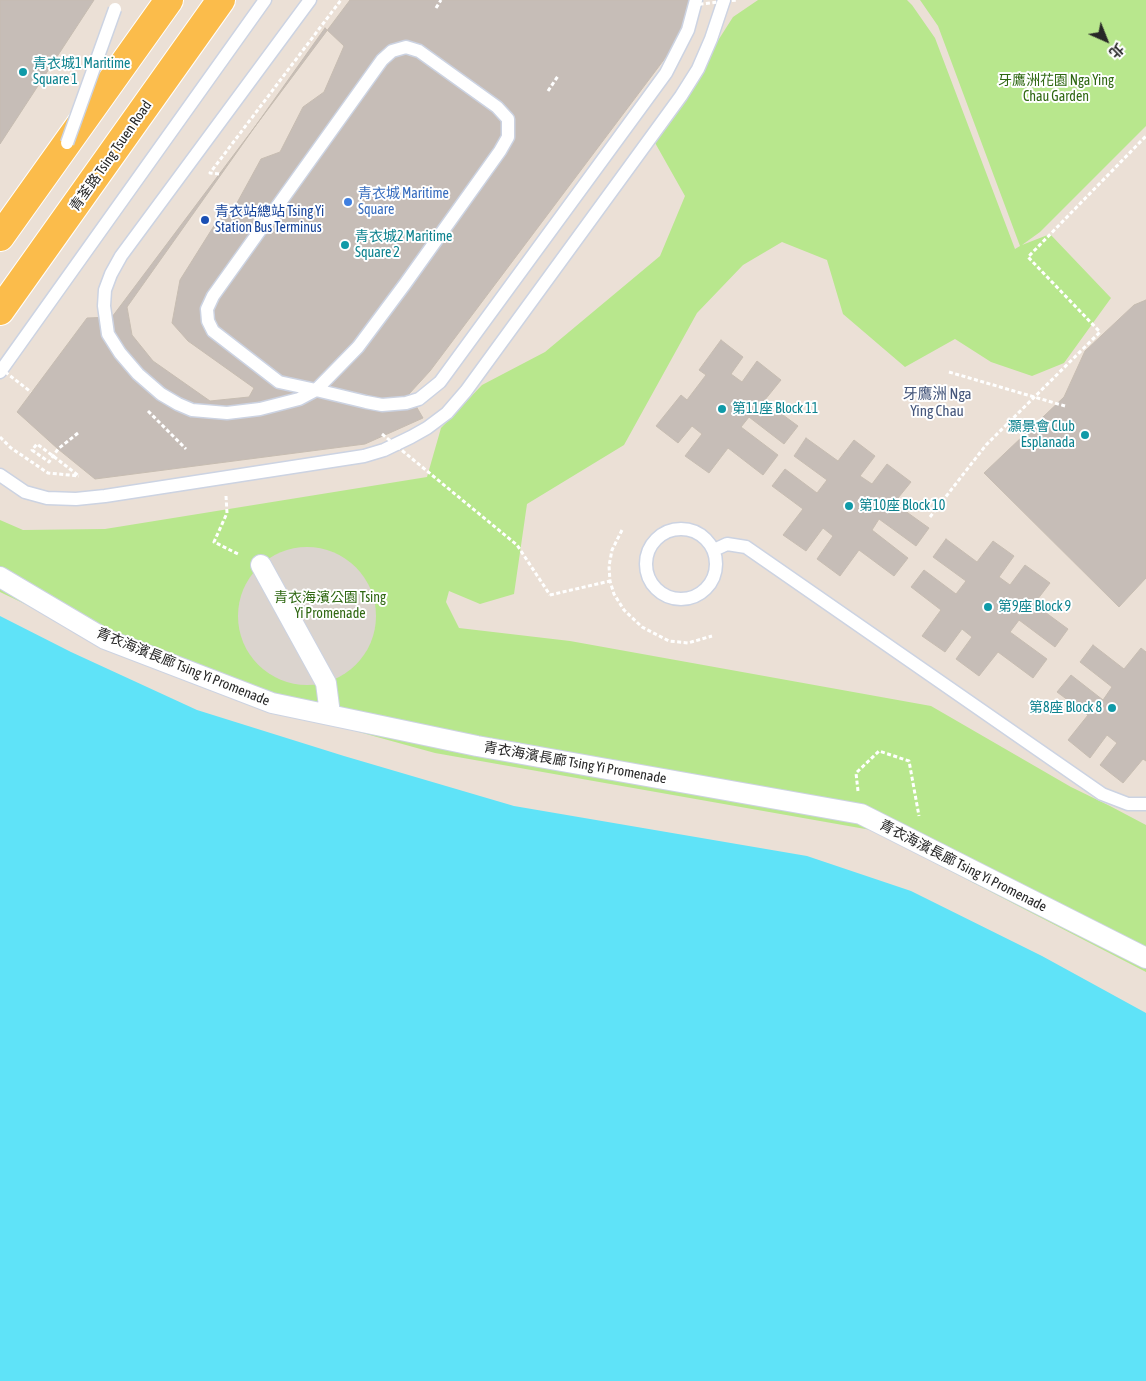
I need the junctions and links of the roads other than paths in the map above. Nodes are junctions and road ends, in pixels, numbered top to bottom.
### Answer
1 (169, 0) edge
2 (221, 0) edge
3 (265, 0) edge
4 (310, 0) edge
5 (724, 0) edge
6 (694, 3) edge
7 (115, 9) dead end
8 (68, 143) junction
9 (0, 237) edge
10 (0, 311) edge
11 (0, 372) edge
12 (316, 390) junction
13 (0, 475) edge
14 (714, 550) junction
15 (260, 565) road end
16 (0, 577) edge
17 (330, 714) junction
18 (1146, 804) edge
19 (1146, 958) edge

1 - 8 main road
2 - 10 main road, 青荃路 Tsing Tsuen Road
3 - 11 lane
4 - 12 lane
5 - 13 lane
6 - 12 lane
7 - 8 lane, bridge
8 - 9 main road
12 - 12 lane
14 - 14 lane
14 - 18 lane
15 - 17 street
16 - 17 street, 青衣海濱長廊 Tsing Yi Promenade
17 - 19 street, 青衣海濱長廊 Tsing Yi Promenade

